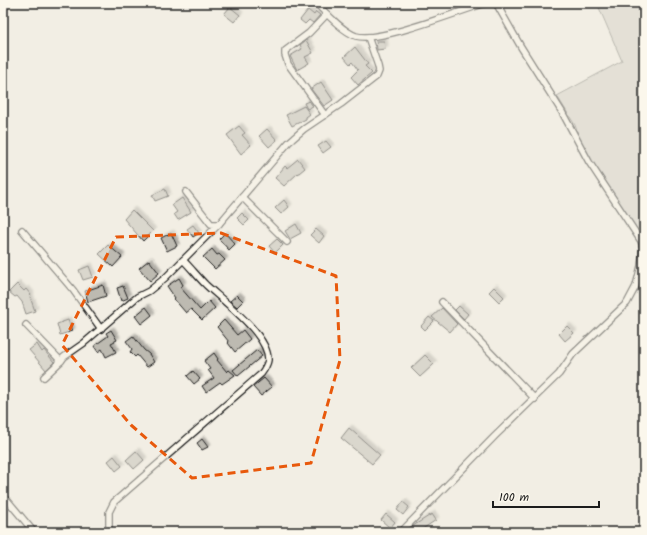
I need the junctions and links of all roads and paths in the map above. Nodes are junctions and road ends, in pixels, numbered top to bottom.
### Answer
1 (316, 3) edge
2 (486, 3) edge
3 (496, 3) edge
4 (327, 14) junction
5 (368, 37) junction
6 (325, 115) junction
7 (186, 192) dead end
8 (242, 197) junction
9 (219, 224) junction
10 (22, 230) dead end
11 (287, 242) dead end
12 (183, 260) junction
13 (442, 302) dead end
14 (26, 325) dead end
15 (101, 329) junction
16 (61, 361) junction
17 (44, 377) dead end
18 (535, 399) junction
19 (6, 499) edge
20 (3, 506) edge
21 (34, 532) edge
22 (109, 532) edge
23 (400, 532) edge

1 - 4 street
2 - 5 street
3 - 18 street
4 - 5 street
4 - 6 street
5 - 6 street
6 - 8 street
7 - 9 street
8 - 9 street
8 - 11 street
9 - 12 street
10 - 15 street
12 - 15 street
12 - 22 street
13 - 18 street
14 - 16 street
15 - 16 street
16 - 17 street
18 - 23 street
19 - 20 street
19 - 21 street

